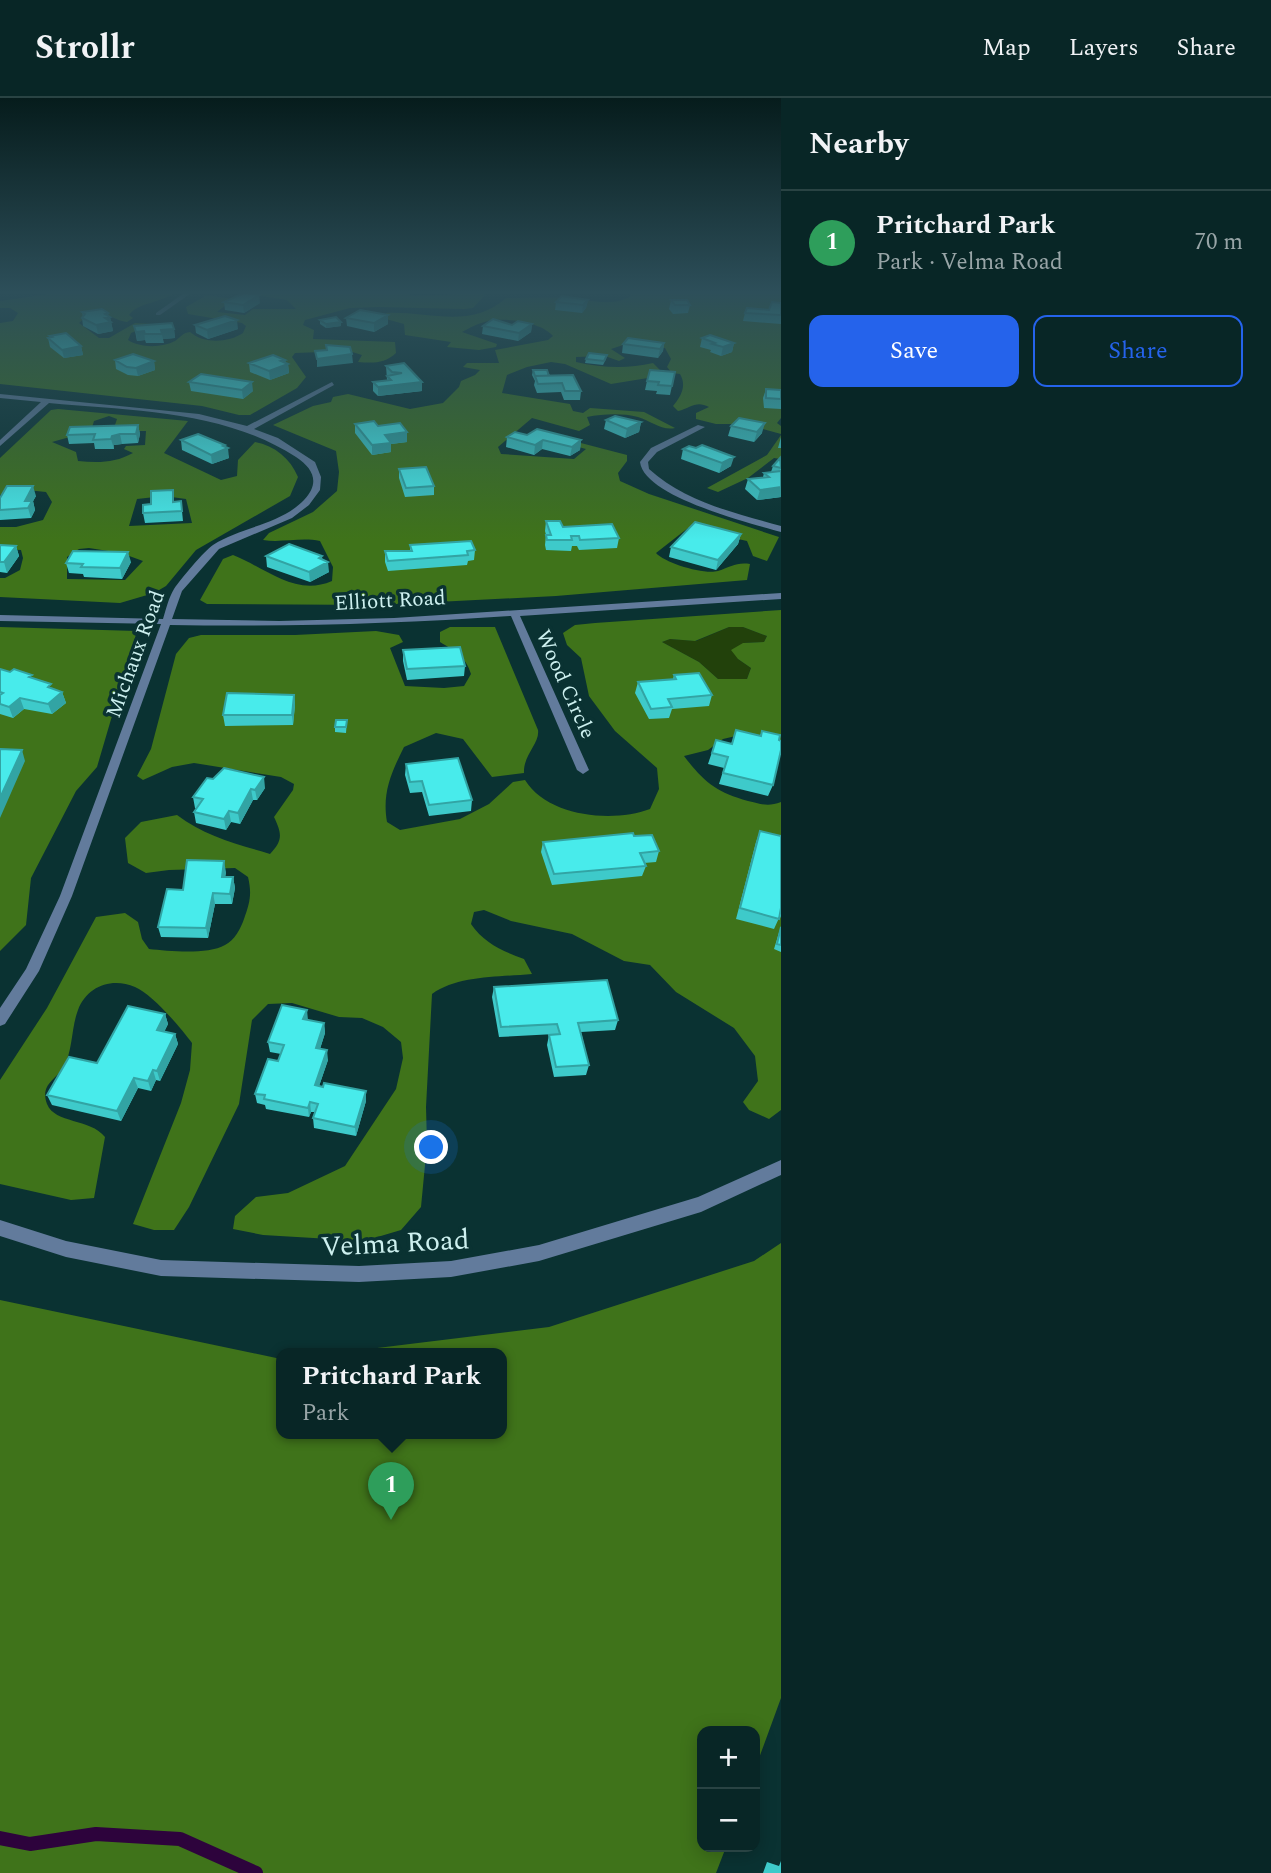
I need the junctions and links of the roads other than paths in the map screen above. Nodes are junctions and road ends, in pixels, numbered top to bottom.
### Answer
1 (332, 383) dead end
2 (0, 396) edge
3 (48, 400) junction
4 (701, 427) dead end
5 (248, 429) junction
6 (0, 444) edge
7 (781, 529) edge
8 (781, 596) edge
9 (514, 613) junction
10 (0, 618) edge
11 (166, 624) junction
12 (583, 770) dead end
13 (0, 1020) edge
14 (781, 1167) edge
15 (0, 1228) edge

1 - 5 street
2 - 3 street, Michaux Road
3 - 5 street, Michaux Road
3 - 6 street
4 - 7 street
5 - 11 street, Michaux Road
8 - 9 street, Elliott Road
9 - 11 street, Elliott Road
9 - 12 street, Wood Circle
10 - 11 street, Elliott Road
11 - 13 street, Michaux Road
14 - 15 street, Velma Road

